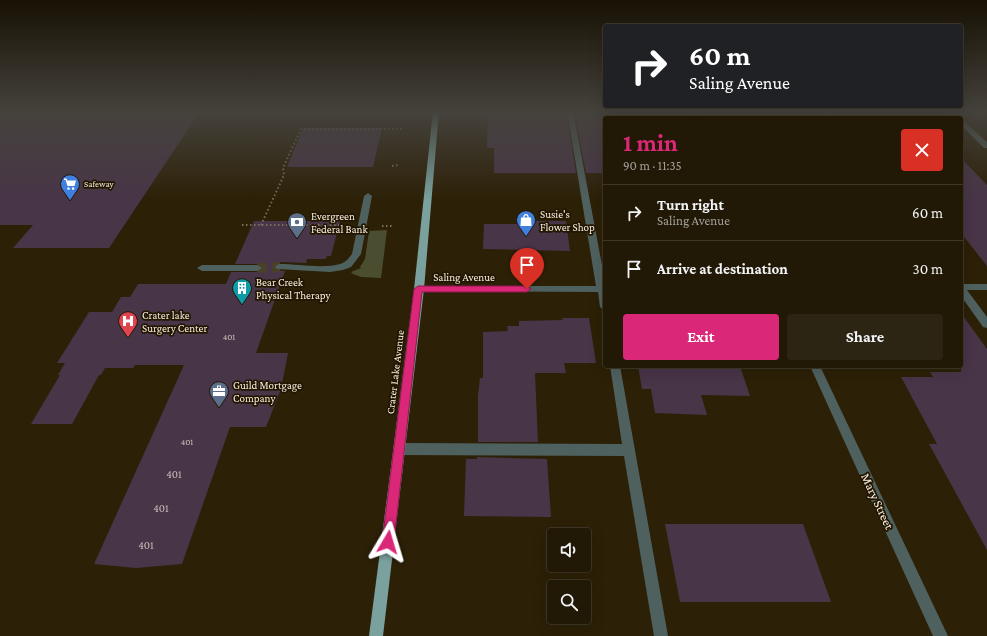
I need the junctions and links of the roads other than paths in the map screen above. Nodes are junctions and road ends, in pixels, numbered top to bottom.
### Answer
1 (433, 141) edge
2 (576, 141) edge
3 (368, 196) dead end
4 (280, 267) tunnel mouth
5 (202, 268) dead end
6 (257, 268) tunnel mouth
7 (987, 287) edge
8 (963, 288) edge
9 (418, 289) junction
10 (603, 289) edge
11 (963, 291) edge
12 (987, 324) edge
13 (615, 368) edge
14 (816, 368) edge
15 (399, 449) junction
16 (630, 450) junction
17 (376, 636) edge
18 (661, 636) edge
19 (941, 636) edge

1 - 9 main road, Crater Lake Avenue
2 - 10 street
3 - 4 street
5 - 6 street
7 - 8 street
9 - 10 street, Saling Avenue
9 - 15 main road, Crater Lake Avenue
11 - 12 street
13 - 16 street
14 - 19 street, Mary Street
15 - 16 street
15 - 17 main road, Crater Lake Avenue
16 - 18 street

